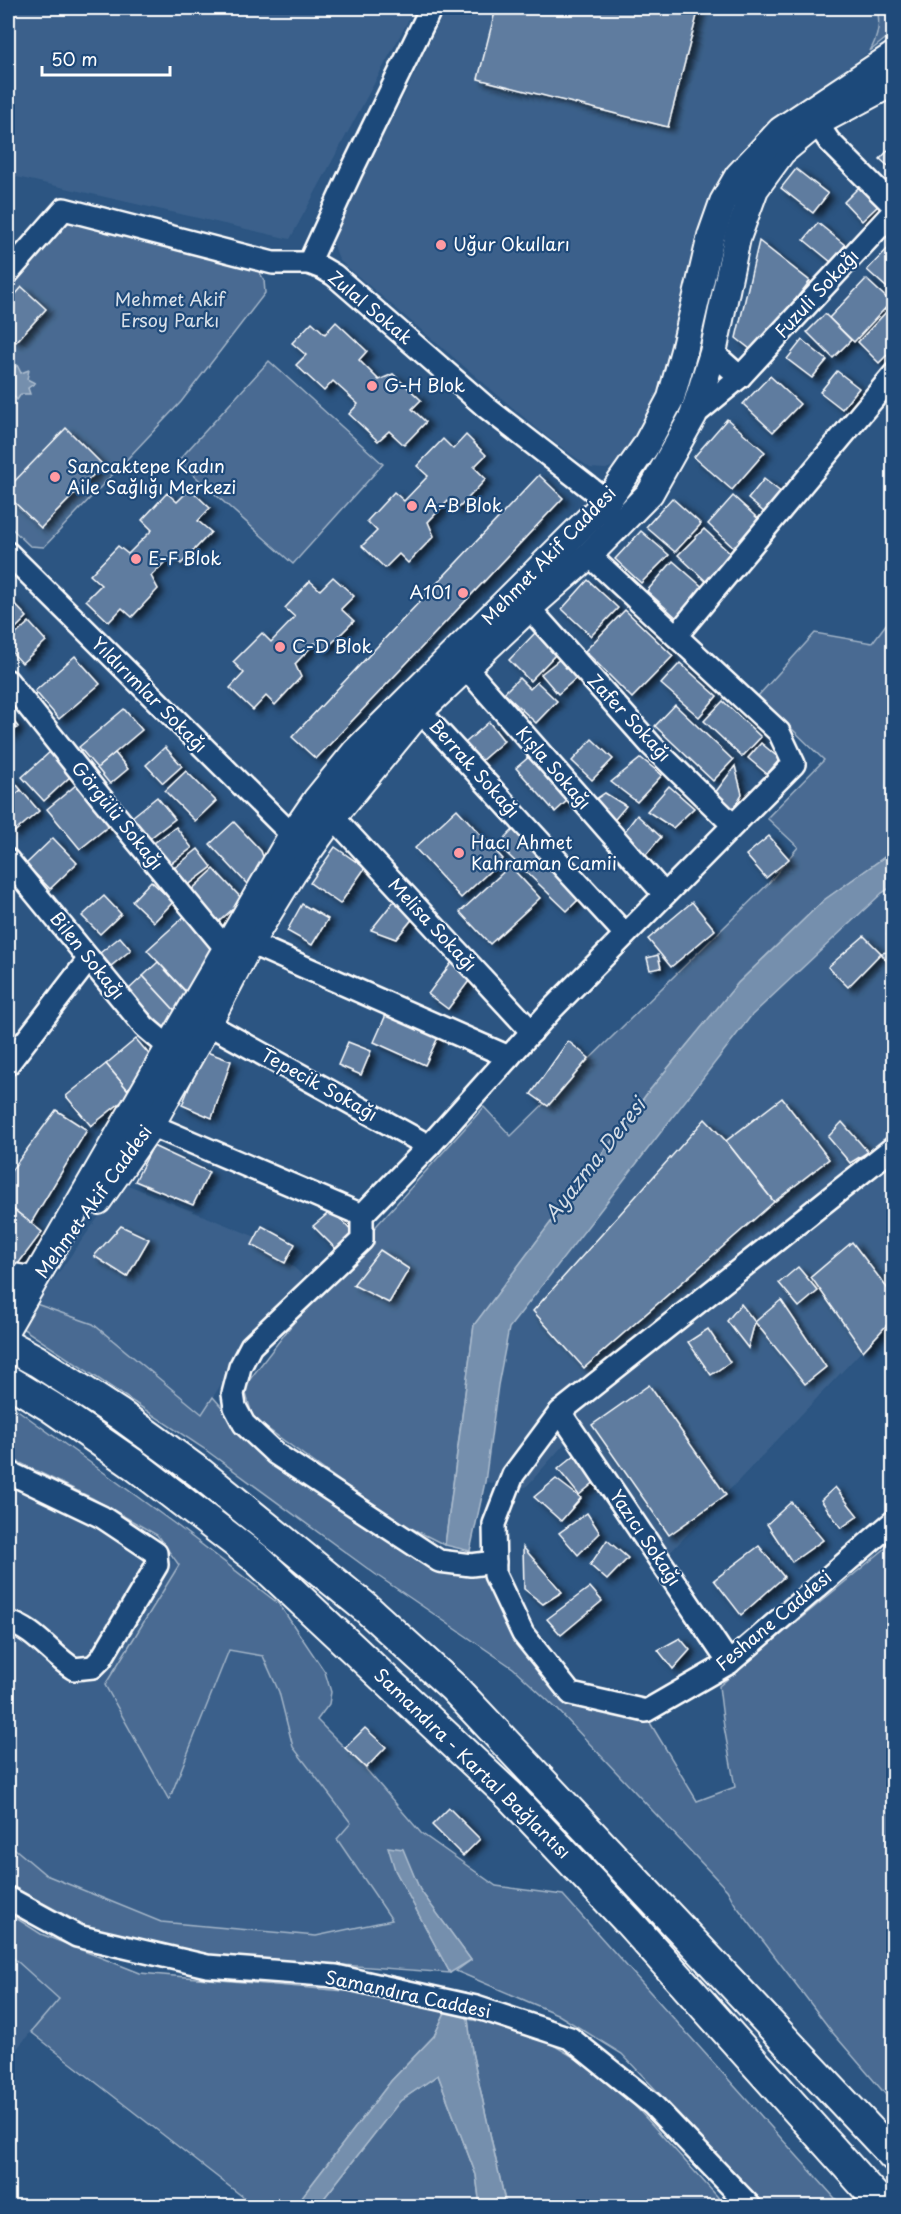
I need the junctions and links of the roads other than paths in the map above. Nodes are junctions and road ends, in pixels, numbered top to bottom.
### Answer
1 (431, 8) edge
2 (894, 55) edge
3 (894, 81) edge
4 (817, 123) junction
5 (747, 182) junction
6 (894, 206) edge
7 (894, 211) edge
8 (309, 263) junction
9 (8, 273) edge
10 (713, 354) junction
11 (894, 374) edge
12 (740, 377) junction
13 (693, 416) junction
14 (607, 501) junction
15 (8, 553) edge
16 (589, 555) junction
17 (550, 556) junction
18 (529, 608) junction
19 (676, 636) junction
20 (456, 664) junction
21 (8, 681) edge
22 (420, 711) junction
23 (333, 818) junction
24 (733, 825) junction
25 (292, 835) junction
26 (11, 873) edge
27 (664, 894) junction
28 (625, 934) junction
29 (239, 946) junction
30 (89, 959) junction
31 (208, 1024) junction
32 (532, 1032) junction
33 (170, 1048) junction
34 (509, 1057) junction
35 (8, 1064) edge
36 (151, 1125) junction
37 (429, 1146) junction
38 (894, 1147) edge
39 (362, 1215) junction
40 (8, 1274) edge
41 (30, 1288) junction
42 (8, 1326) edge
43 (8, 1345) edge
44 (8, 1382) edge
45 (560, 1412) junction
46 (8, 1472) edge
47 (894, 1521) edge
48 (495, 1562) junction
49 (8, 1622) edge
50 (729, 1663) junction
51 (8, 1898) edge
52 (892, 2154) edge
53 (750, 2206) edge
54 (883, 2206) edge

1 - 8 street
2 - 5 main road, Mehmet Akif Caddesi
3 - 4 main road, Mehmet Akif Caddesi
4 - 5 main road, Mehmet Akif Caddesi
4 - 6 street
5 - 10 main road, Mehmet Akif Caddesi
5 - 14 main road, Mehmet Akif Caddesi
7 - 12 street, Fuzuli Sokağı
8 - 9 street, Zulal Sokak
8 - 14 street, Zulal Sokak
10 - 12 street
10 - 13 main road, Mehmet Akif Caddesi
11 - 19 street
12 - 13 street, Fuzuli Sokağı
13 - 16 main road, Mehmet Akif Caddesi
14 - 17 main road, Mehmet Akif Caddesi
15 - 25 street, Yıldırımlar Sokağı
16 - 17 main road
16 - 18 main road, Mehmet Akif Caddesi
16 - 19 street
17 - 20 main road, Mehmet Akif Caddesi
18 - 20 main road, Mehmet Akif Caddesi
18 - 24 street, Zafer Sokağı
19 - 24 street
20 - 22 main road, Mehmet Akif Caddesi
20 - 25 main road, Mehmet Akif Caddesi
20 - 27 street, Kışla Sokağı
21 - 29 street, Görgülü Sokağı
22 - 23 main road, Mehmet Akif Caddesi
22 - 28 street, Berrak Sokağı
23 - 29 main road, Mehmet Akif Caddesi
23 - 32 street, Melisa Sokağı
24 - 27 street
25 - 29 main road, Mehmet Akif Caddesi
26 - 30 street, Bilen Sokağı
27 - 28 street
28 - 32 street
29 - 31 main road, Mehmet Akif Caddesi
29 - 33 main road, Mehmet Akif Caddesi
29 - 34 street
30 - 33 street, Bilen Sokağı
30 - 35 street
31 - 36 main road, Mehmet Akif Caddesi
31 - 37 street, Tepecik Sokağı
32 - 34 street
33 - 41 main road, Mehmet Akif Caddesi
34 - 37 street
36 - 39 street
36 - 41 main road, Mehmet Akif Caddesi
37 - 39 street
38 - 45 street
39 - 48 street
40 - 41 street
41 - 42 main road
43 - 52 highway, Samandıra - Kartal Bağlantısı
44 - 54 highway, Samandıra - Kartal Bağlantısı
45 - 48 street
45 - 50 street, Yazıcı Sokağı
46 - 49 street
47 - 50 street, Feshane Caddesi
48 - 50 street, Feshane Caddesi
51 - 53 street, Samandıra Caddesi

